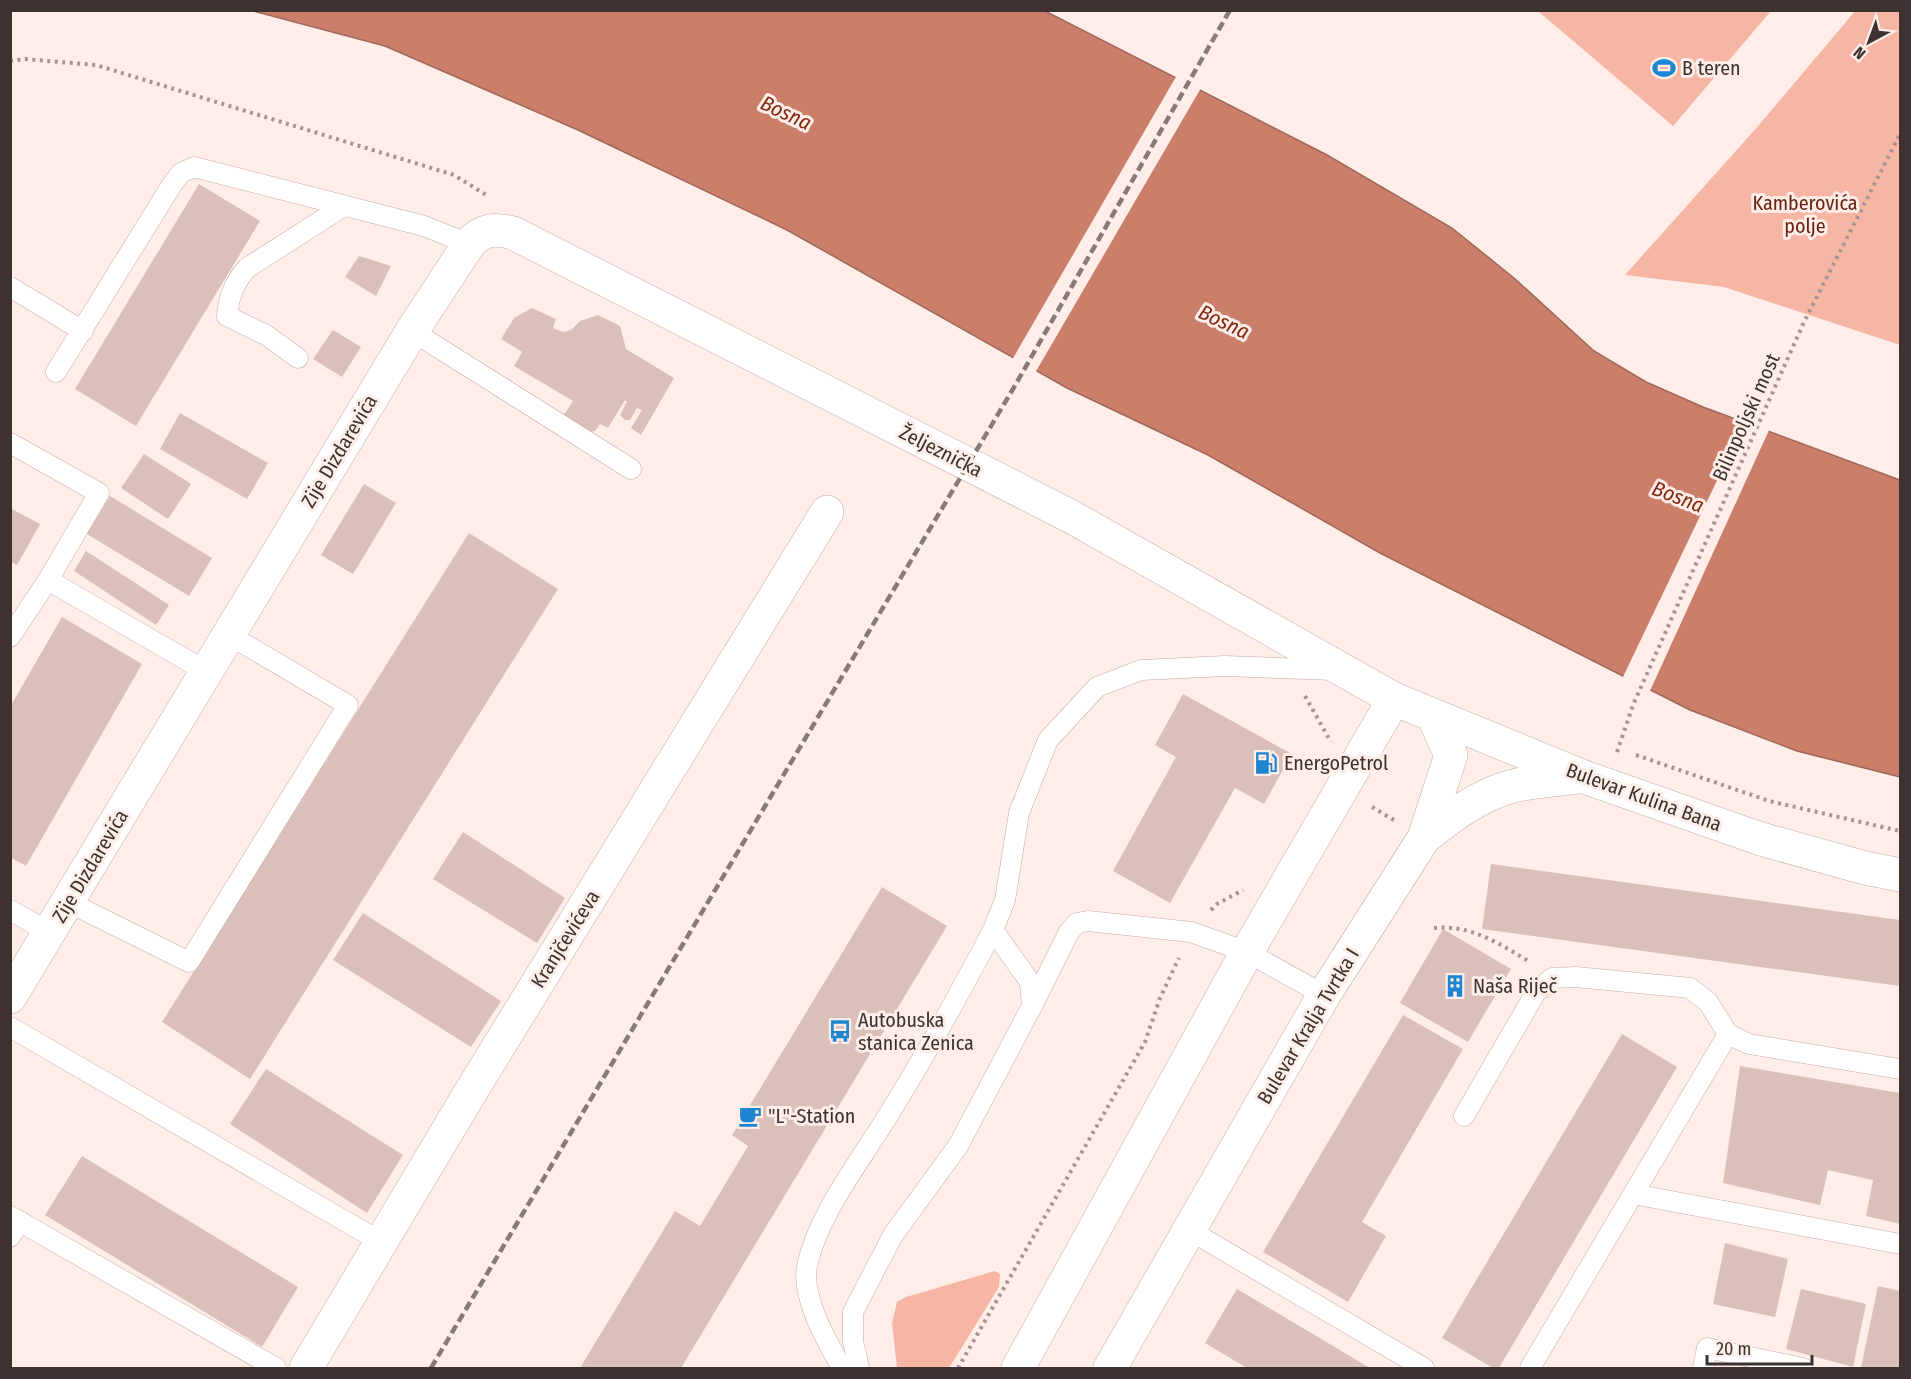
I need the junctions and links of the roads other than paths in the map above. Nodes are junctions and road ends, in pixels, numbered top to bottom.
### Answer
1 (345, 206) junction
2 (474, 239) junction
3 (10, 286) edge
4 (83, 331) junction
5 (412, 332) junction
6 (298, 358) dead end
7 (56, 372) dead end
8 (10, 443) edge
9 (631, 470) dead end
10 (827, 512) dead end
11 (48, 580) junction
12 (229, 635) junction
13 (10, 637) edge
14 (1343, 670) junction
15 (207, 672) junction
16 (1394, 699) junction
17 (1434, 718) junction
18 (1584, 777) junction
19 (1424, 838) junction
20 (1900, 874) edge
21 (68, 902) junction
22 (10, 909) edge
23 (993, 930) junction
24 (50, 933) junction
25 (1247, 952) junction
26 (1324, 995) junction
27 (10, 998) edge
28 (1032, 1006) junction
29 (10, 1027) edge
30 (1728, 1034) junction
31 (1900, 1070) edge
32 (1464, 1116) dead end
33 (1633, 1194) junction
34 (14, 1224) edge
35 (1189, 1230) junction
36 (381, 1242) junction
37 (1900, 1244) edge
38 (276, 1368) edge
39 (306, 1368) edge
40 (842, 1368) edge
41 (859, 1368) edge
42 (1018, 1368) edge
43 (1110, 1368) edge
44 (1424, 1368) edge
45 (1530, 1368) edge
46 (1703, 1368) edge
47 (1803, 1368) edge

1 - 2 lane
1 - 4 lane
1 - 6 lane
2 - 5 street, Zije Dizdarevića
2 - 14 street, Željeznička
3 - 4 lane
4 - 7 lane
5 - 9 lane
5 - 12 street, Zije Dizdarevića
8 - 11 lane
10 - 36 street, Kranjčevićeva
11 - 13 lane
11 - 15 lane
12 - 15 street, Zije Dizdarevića
12 - 21 lane
14 - 16 street, Željeznička
14 - 23 lane
15 - 21 street, Zije Dizdarevića
16 - 17 street, Bulevar Kulina Bana
16 - 25 street
17 - 18 street, Bulevar Kulina Bana
17 - 19 street
18 - 19 street, Bulevar Kralja Tvrtka I
18 - 20 street, Bulevar Kulina Bana
19 - 26 street, Bulevar Kralja Tvrtka I
21 - 24 street, Zije Dizdarevića
22 - 24 lane
23 - 28 lane
23 - 40 lane
24 - 27 street, Zije Dizdarevića
25 - 26 lane
25 - 28 lane
25 - 42 street
26 - 35 street, Bulevar Kralja Tvrtka I
28 - 41 lane
29 - 36 lane
30 - 31 lane
30 - 32 lane
30 - 33 lane
33 - 37 lane
33 - 45 lane
34 - 38 lane
35 - 43 street, Bulevar Kralja Tvrtka I
35 - 44 lane
36 - 39 street, Kranjčevićeva
46 - 47 lane

